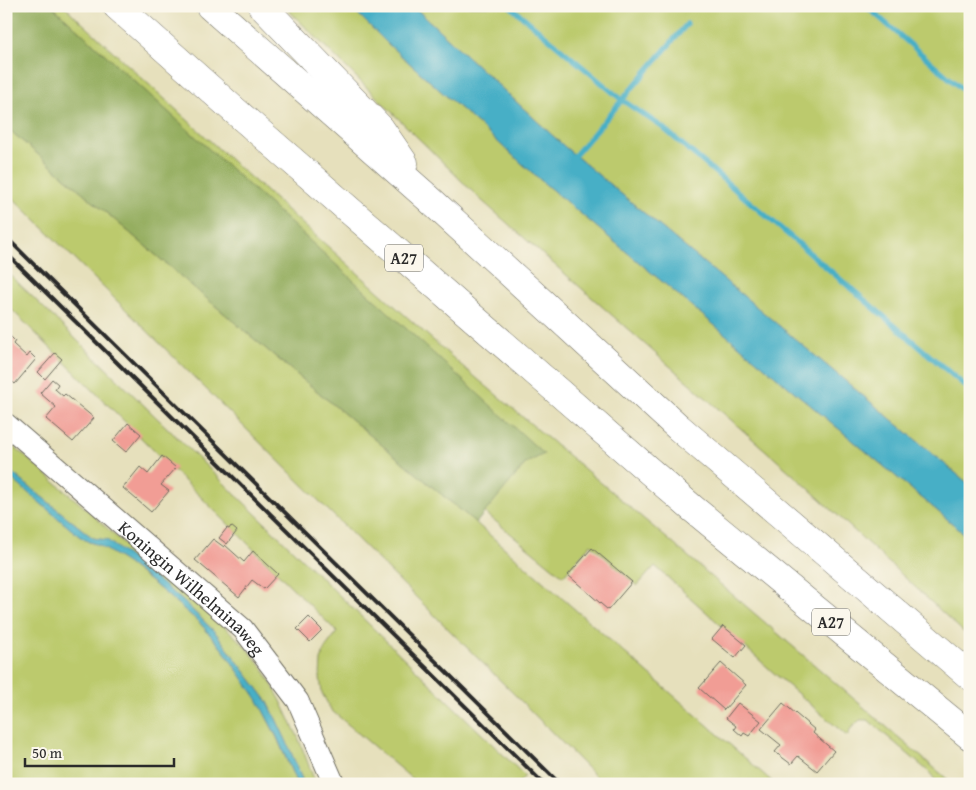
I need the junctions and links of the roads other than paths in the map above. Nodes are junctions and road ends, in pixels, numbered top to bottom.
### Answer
1 (117, 6) edge
2 (210, 6) edge
3 (262, 6) edge
4 (428, 198) junction
5 (6, 424) edge
6 (970, 676) edge
7 (970, 736) edge
8 (334, 784) edge

1 - 7 highway, A27
2 - 4 highway, A27
3 - 4 highway, A27
4 - 6 highway, A27
5 - 8 main road, Koningin Wilhelminaweg

